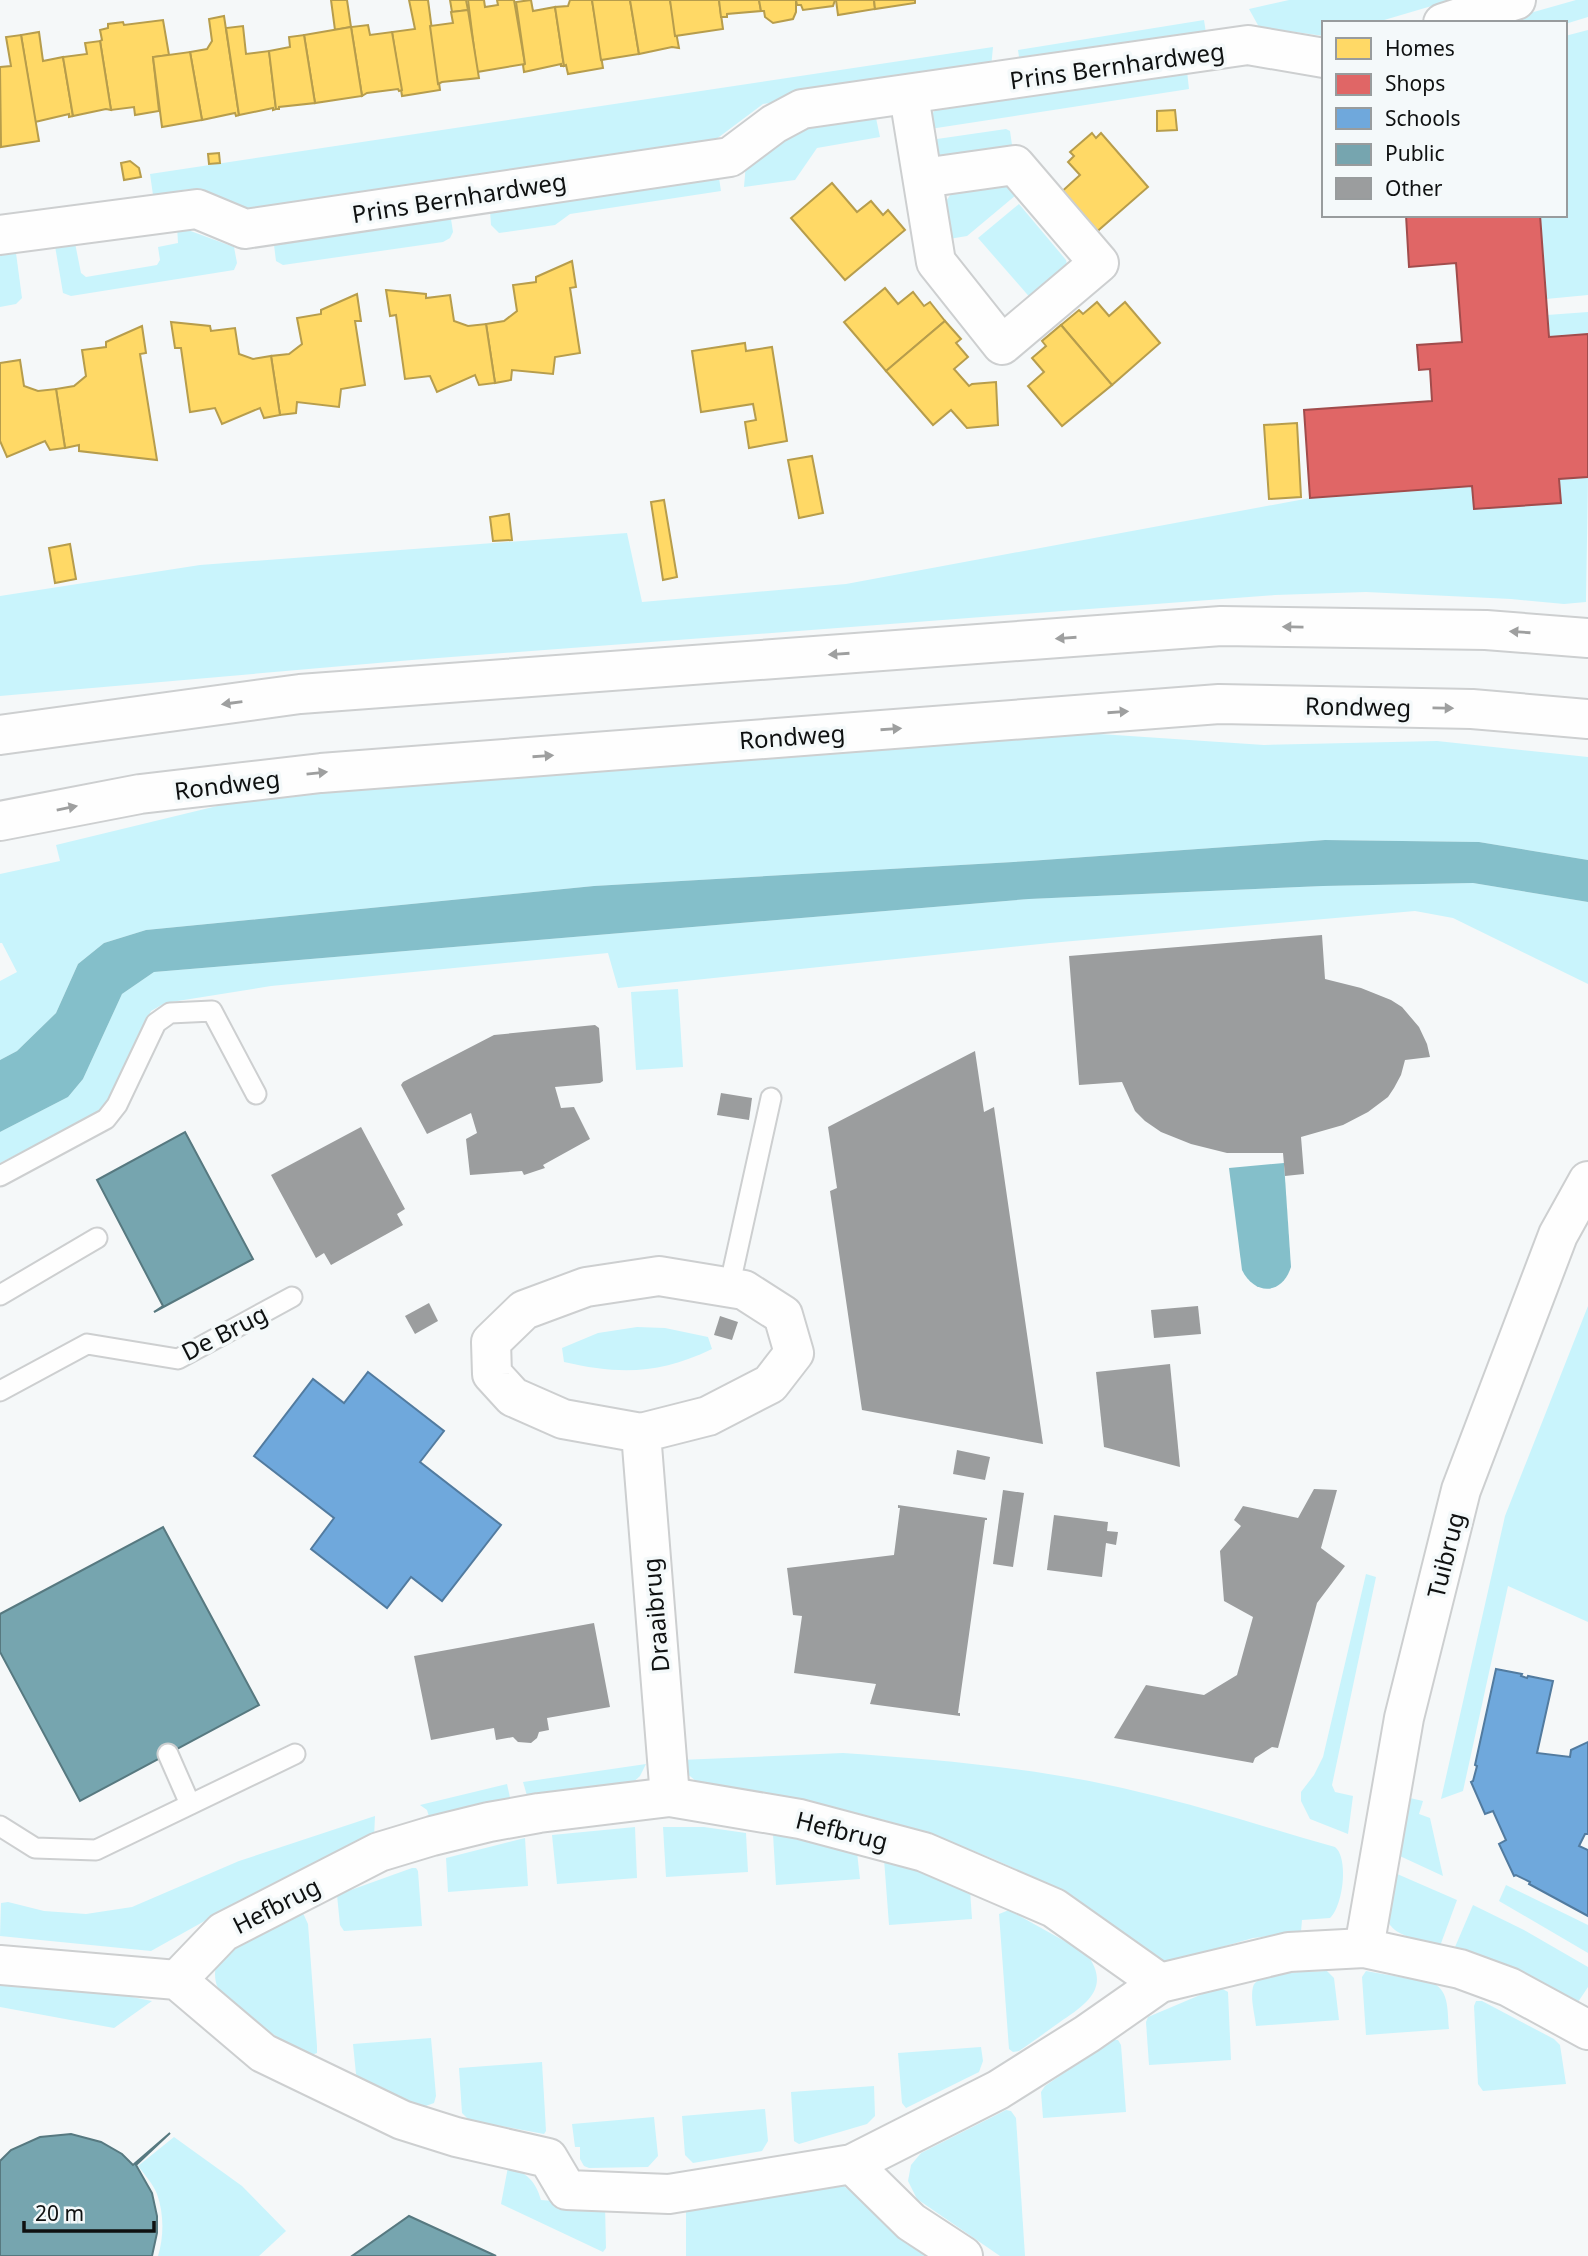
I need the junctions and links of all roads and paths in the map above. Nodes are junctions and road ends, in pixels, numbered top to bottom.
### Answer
1 (1516, 0) edge
2 (1449, 21) edge
3 (1322, 58) edge
4 (909, 96) junction
5 (923, 178) junction
6 (0, 234) edge
7 (1588, 638) edge
8 (1588, 719) edge
9 (0, 735) edge
10 (0, 821) edge
11 (256, 1094) dead end
12 (771, 1098) dead end
13 (0, 1176) edge
14 (1588, 1181) edge
15 (97, 1238) dead end
16 (729, 1288) junction
17 (0, 1295) edge
18 (292, 1297) dead end
19 (0, 1391) edge
20 (641, 1433) junction
21 (168, 1754) dead end
22 (295, 1754) dead end
23 (670, 1797) junction
24 (190, 1804) junction
25 (0, 1826) edge
26 (1364, 1948) junction
27 (0, 1965) edge
28 (177, 1980) junction
29 (1160, 1983) junction
30 (1588, 2030) edge
31 (852, 2164) junction
32 (963, 2256) edge

1 - 2 street
3 - 4 street, Prins Bernhardweg
4 - 5 street
4 - 6 street, Prins Bernhardweg
5 - 5 street
7 -> 9 street
10 -> 8 street, Rondweg
11 - 13 lane
12 - 16 lane
14 - 26 street, Tuibrug
15 - 17 lane
16 - 20 street
16 - 20 street
18 - 19 lane, De Brug
20 - 23 street, Draaibrug
21 - 24 lane
22 - 24 lane
23 - 28 street, Hefbrug
23 - 29 street, Hefbrug
24 - 25 lane
26 - 29 street
26 - 30 street
27 - 28 street
28 - 31 street
29 - 31 street
31 - 32 street

